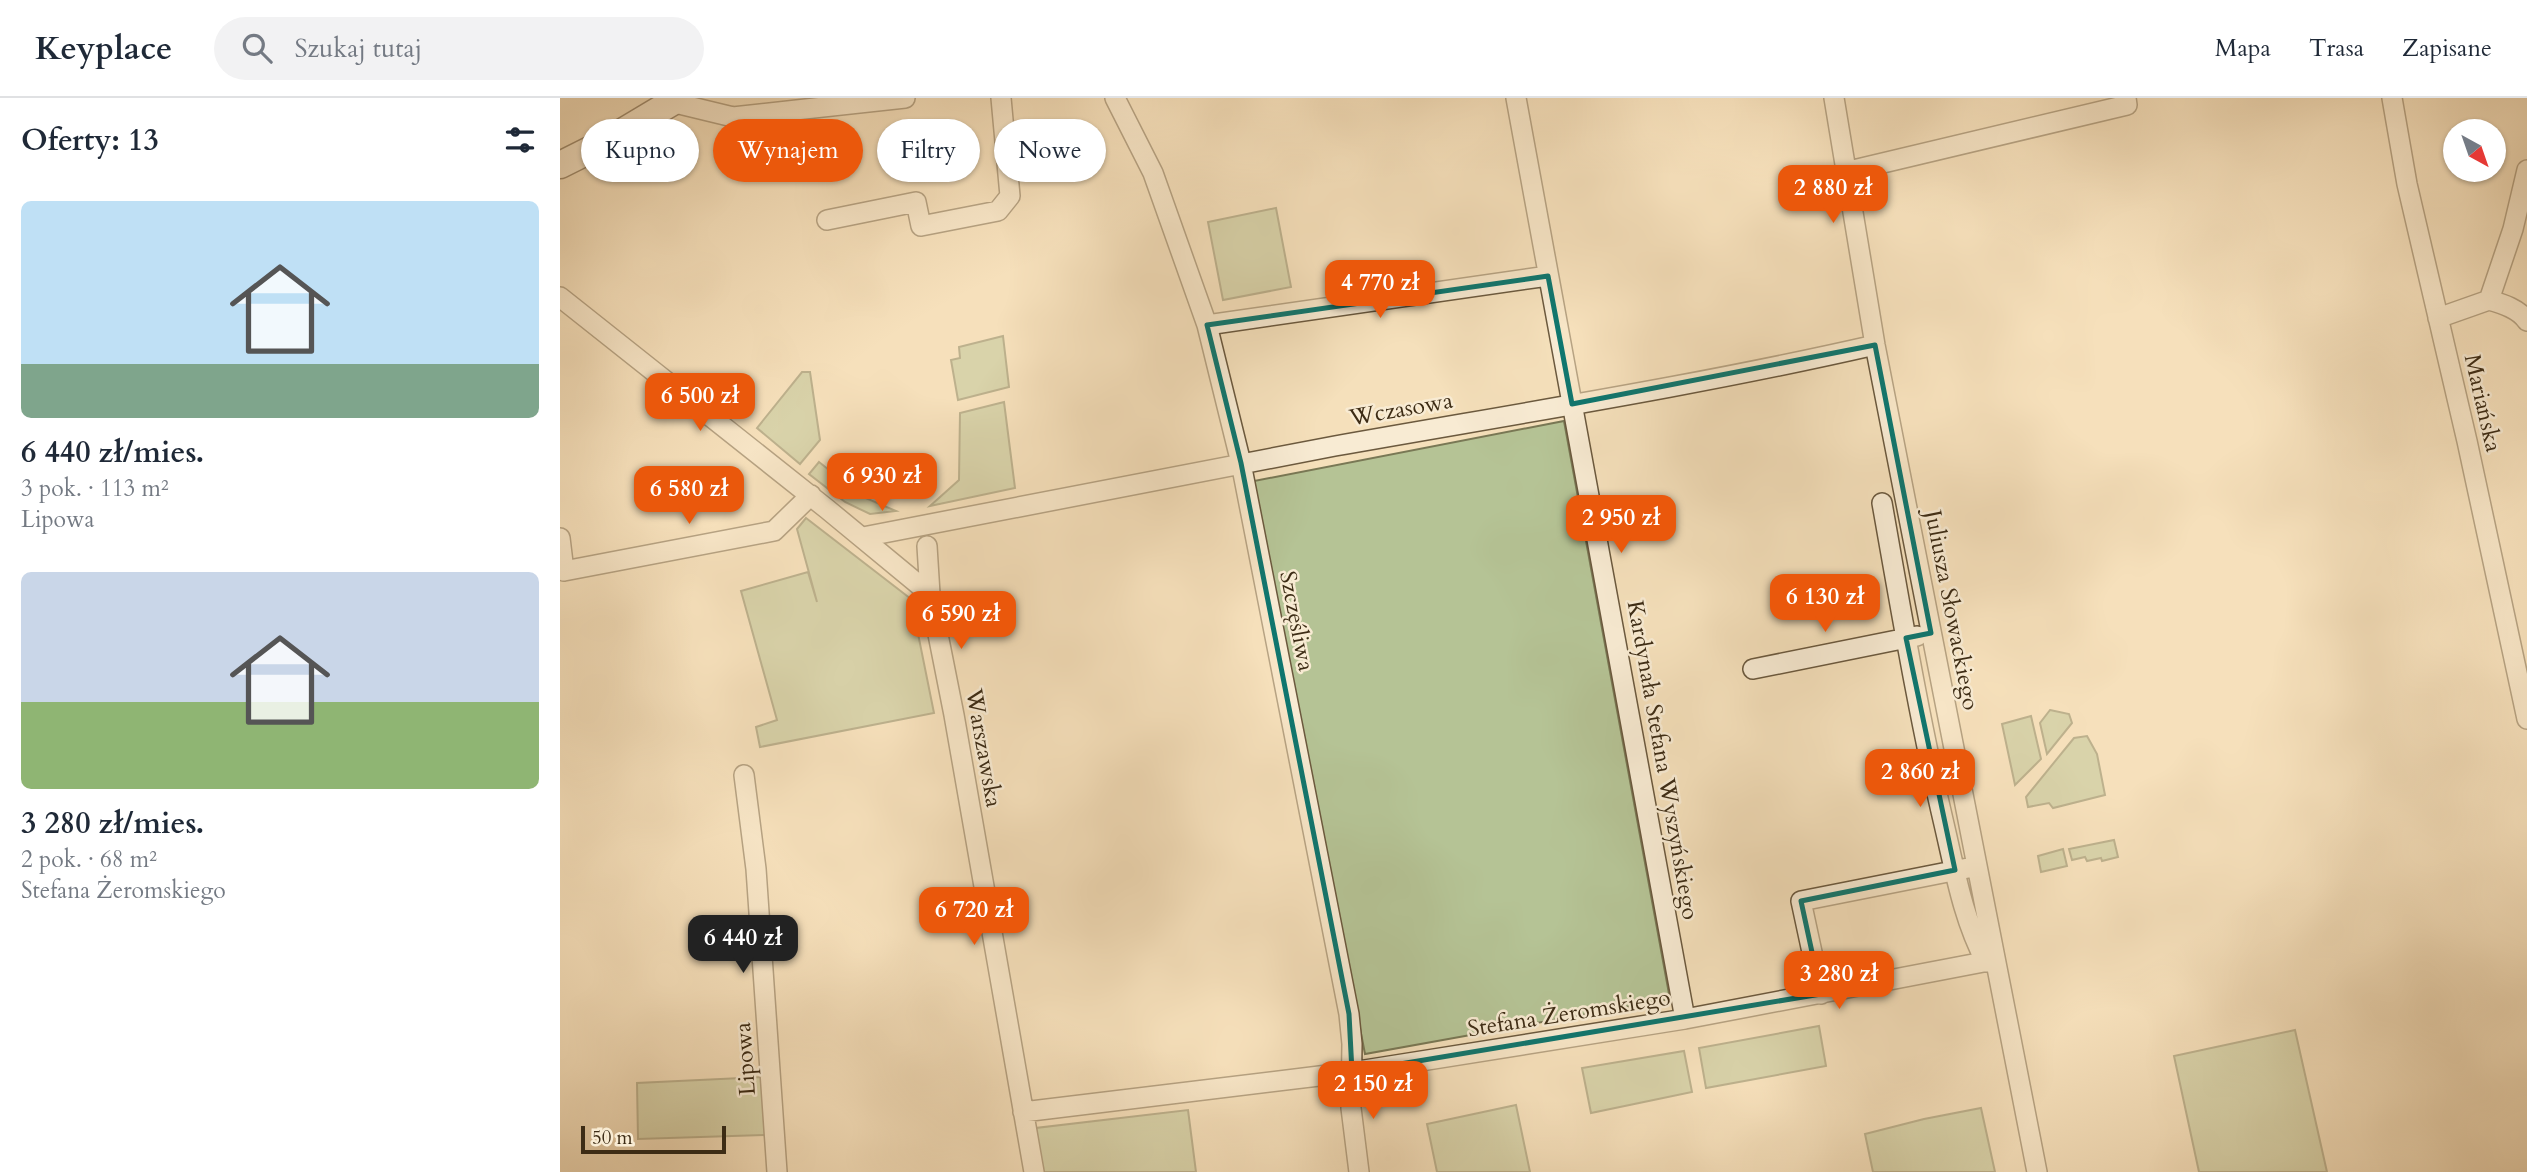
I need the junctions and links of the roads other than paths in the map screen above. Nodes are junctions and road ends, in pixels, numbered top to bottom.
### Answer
1 (903, 98) edge
2 (1001, 98) edge
3 (1115, 98) edge
4 (1516, 98) edge
5 (1834, 98) edge
6 (2126, 98) edge
7 (2392, 98) edge
8 (674, 99) edge
9 (642, 119) edge
10 (581, 154) edge
11 (581, 162) edge
12 (560, 165) edge
13 (2527, 170) edge
14 (1845, 172) junction
15 (560, 179) edge
16 (827, 220) dead end
17 (1548, 276) junction
18 (560, 297) edge
19 (2489, 300) junction
20 (2438, 318) junction
21 (2527, 321) edge
22 (1207, 325) junction
23 (1875, 345) junction
24 (1572, 404) junction
25 (1241, 463) junction
26 (811, 495) junction
27 (1882, 503) dead end
28 (937, 525) junction
29 (909, 528) junction
30 (863, 537) junction
31 (560, 538) edge
32 (927, 546) junction
33 (888, 558) junction
34 (905, 572) junction
35 (930, 594) junction
36 (1931, 633) junction
37 (1906, 638) junction
38 (1753, 669) dead end
39 (2527, 719) edge
40 (744, 775) dead end
41 (1976, 866) junction
42 (1955, 870) junction
43 (1990, 961) junction
44 (1821, 994) junction
45 (1685, 1019) junction
46 (1352, 1072) junction
47 (1023, 1112) junction
48 (777, 1172) edge
49 (1034, 1172) edge
50 (1359, 1172) edge
51 (2037, 1172) edge

1 - 8 street
2 - 16 street
3 - 22 street, Szczęśliwa
4 - 17 street, Kardynała Stefana Wyszyńskiego
5 - 14 street, Juliusza Słowackiego
6 - 14 street
7 - 20 street, Mariańska
8 - 9 main road
10 - 12 main road
11 - 15 main road
13 - 19 street
14 - 23 street, Juliusza Słowackiego
17 - 22 street
17 - 24 street, Kardynała Stefana Wyszyńskiego
18 - 26 street
19 - 20 street
19 - 21 street
20 - 39 street, Mariańska
22 - 25 street, Szczęśliwa
23 - 24 street, Wczasowa
23 - 36 street, Juliusza Słowackiego
24 - 25 street, Wczasowa
24 - 45 street, Kardynała Stefana Wyszyńskiego
25 - 28 street, Wczasowa
25 - 46 street, Szczęśliwa
26 - 30 street
26 - 31 street
27 - 37 street
28 - 29 street, Wczasowa
28 - 32 street
29 - 30 street, Wczasowa
29 - 33 street
30 - 33 street
32 - 34 street
32 - 35 street
33 - 34 street
34 - 35 street
35 - 47 street, Warszawska
36 - 37 street
36 - 41 street, Juliusza Słowackiego
37 - 38 street
37 - 42 street
40 - 48 street, Lipowa
41 - 42 street
41 - 43 street, Juliusza Słowackiego
42 - 43 street
42 - 44 street
43 - 44 street, Stefana Żeromskiego
43 - 51 street, Juliusza Słowackiego
44 - 45 street, Stefana Żeromskiego
45 - 46 street, Stefana Żeromskiego
46 - 47 street, Stefana Żeromskiego
46 - 50 street, Szczęśliwa
47 - 49 street, Warszawska

